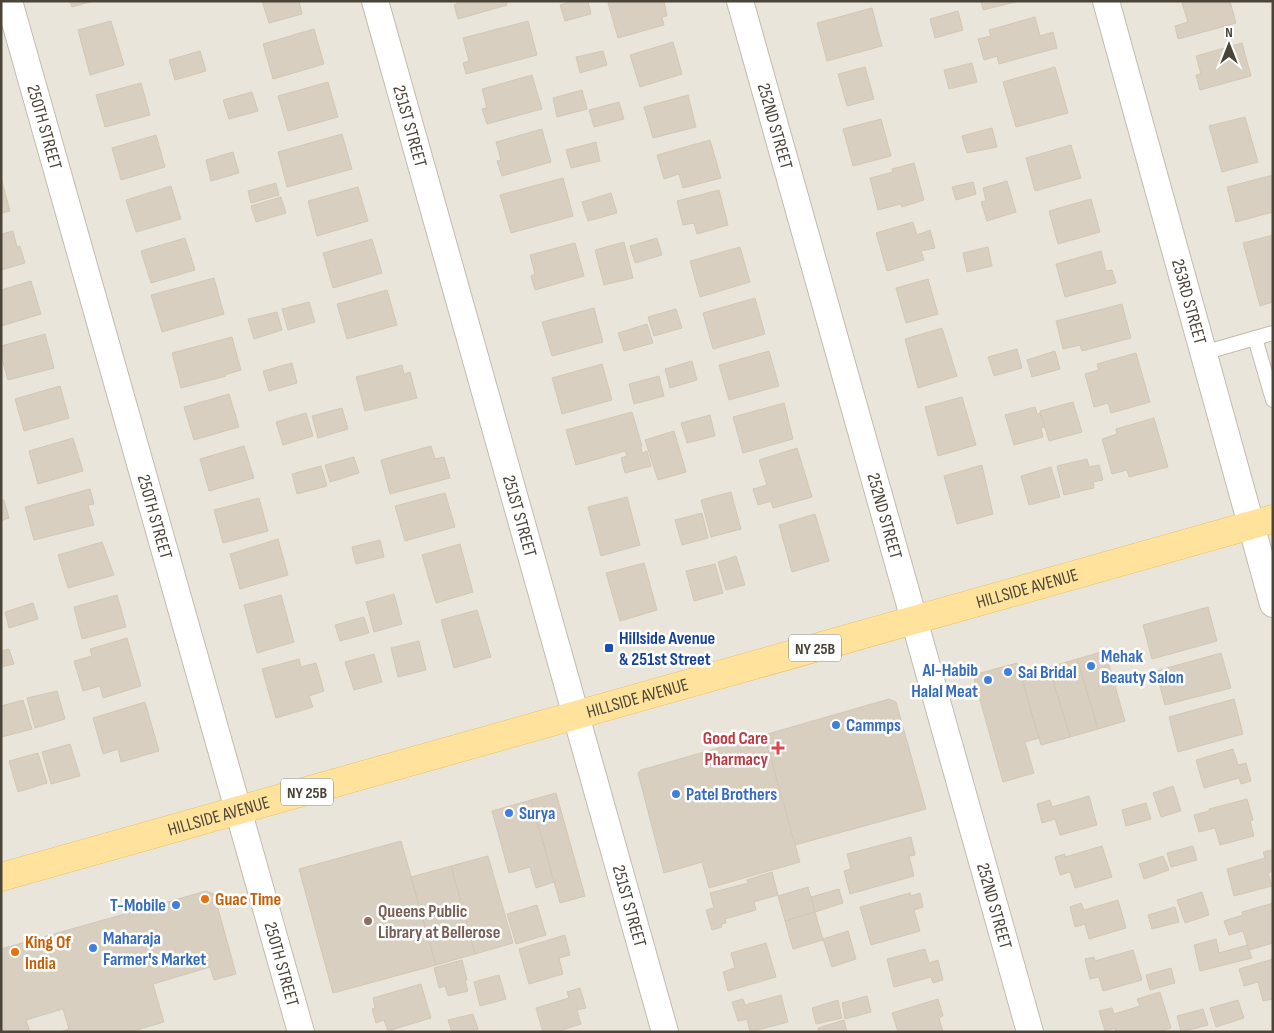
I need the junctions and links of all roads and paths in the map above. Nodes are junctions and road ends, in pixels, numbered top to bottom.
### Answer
1 (9, 1) edge
2 (374, 1) edge
3 (740, 1) edge
4 (1106, 1) edge
5 (1273, 333) edge
6 (1256, 338) junction
7 (1203, 353) junction
8 (1273, 400) edge
9 (1262, 522) edge
10 (1273, 604) edge
11 (914, 620) junction
12 (576, 715) junction
13 (238, 811) junction
14 (1, 877) edge
15 (301, 1032) edge
16 (666, 1032) edge
17 (1030, 1032) edge

1 - 13 street, 250TH STREET
2 - 12 street, 251ST STREET
3 - 11 street, 252ND STREET
4 - 7 street, 253RD STREET
5 - 6 lane
6 - 7 lane
6 - 8 lane
7 - 9 street, 253RD STREET
9 - 10 street, 253RD STREET
9 - 11 main road, HILLSIDE AVENUE / NY 25B
11 - 12 main road, HILLSIDE AVENUE / NY 25B
11 - 17 street, 252ND STREET
12 - 13 main road, HILLSIDE AVENUE / NY 25B
12 - 16 street, 251ST STREET
13 - 14 main road, HILLSIDE AVENUE / NY 25B
13 - 15 street, 250TH STREET

